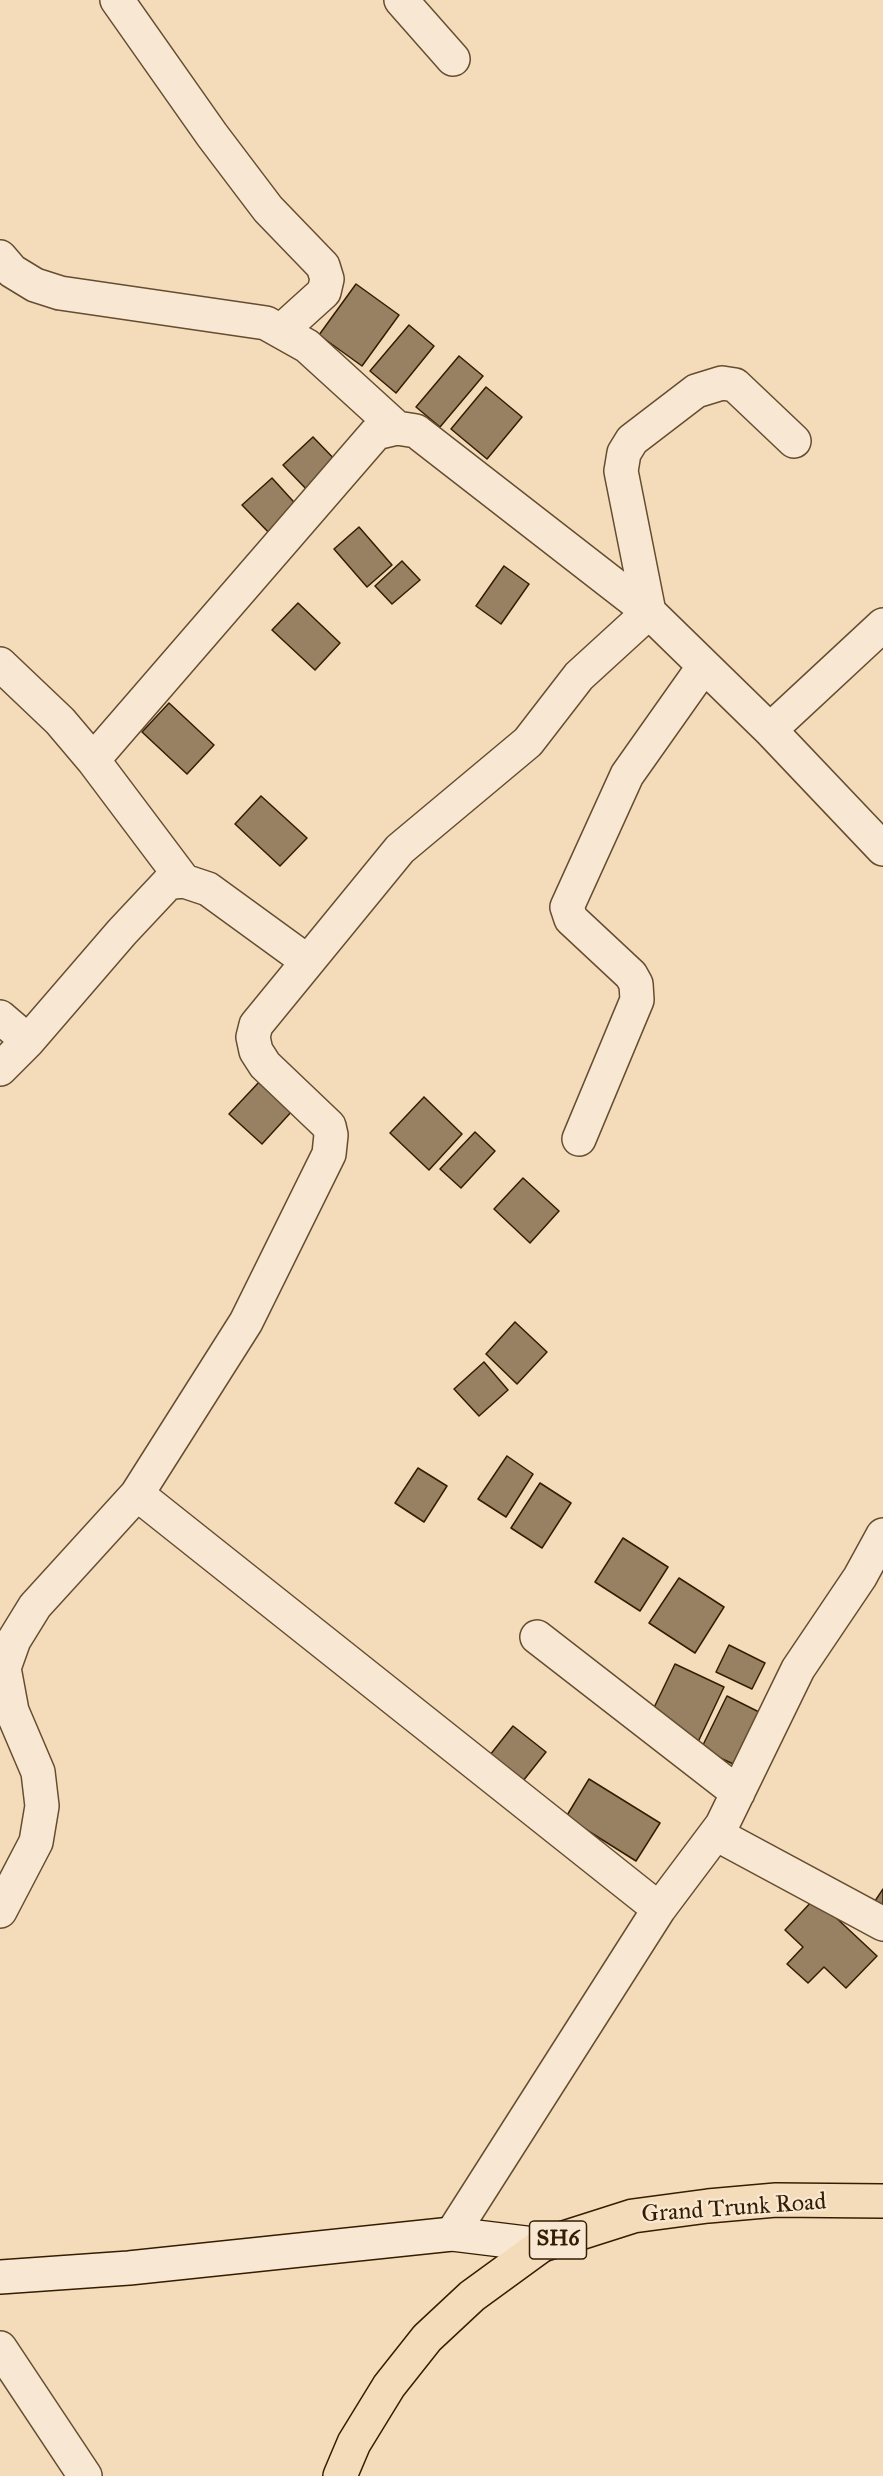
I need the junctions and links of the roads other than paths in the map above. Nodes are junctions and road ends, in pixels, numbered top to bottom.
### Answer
1 (117, 0) edge
2 (401, 0) edge
3 (453, 59) dead end
4 (0, 257) edge
5 (282, 330) junction
6 (397, 428) junction
7 (794, 441) dead end
8 (649, 612) junction
9 (883, 625) edge
10 (0, 664) edge
11 (704, 666) junction
12 (770, 730) junction
13 (93, 760) junction
14 (883, 849) edge
15 (184, 881) junction
16 (307, 961) junction
17 (0, 1017) edge
18 (28, 1041) junction
19 (0, 1069) edge
20 (579, 1139) dead end
21 (136, 1494) junction
22 (883, 1535) edge
23 (871, 1585) edge
24 (537, 1637) dead end
25 (738, 1793) junction
26 (716, 1834) junction
27 (658, 1909) junction
28 (0, 1911) edge
29 (883, 1924) edge
30 (883, 2201) edge
31 (452, 2234) junction
32 (542, 2245) junction
33 (0, 2277) edge
34 (0, 2348) edge
35 (85, 2476) edge
36 (340, 2476) edge

1 - 5 street
2 - 3 street
4 - 5 street
5 - 6 street
6 - 8 street
6 - 13 street
7 - 8 street
8 - 11 street
8 - 16 street
9 - 12 street
10 - 13 street
11 - 12 street
11 - 20 street
12 - 14 street
13 - 15 street
15 - 16 street
15 - 18 street
16 - 21 street
17 - 18 street
18 - 19 street
21 - 27 street
21 - 28 street
22 - 23 street
23 - 25 street
24 - 25 street
25 - 26 street
26 - 27 street
26 - 29 street
27 - 31 street
30 - 32 main road, Grand Trunk Road / SH6
31 - 32 street
31 - 33 street
32 - 36 main road, Grand Trunk Road / SH6
34 - 35 street

